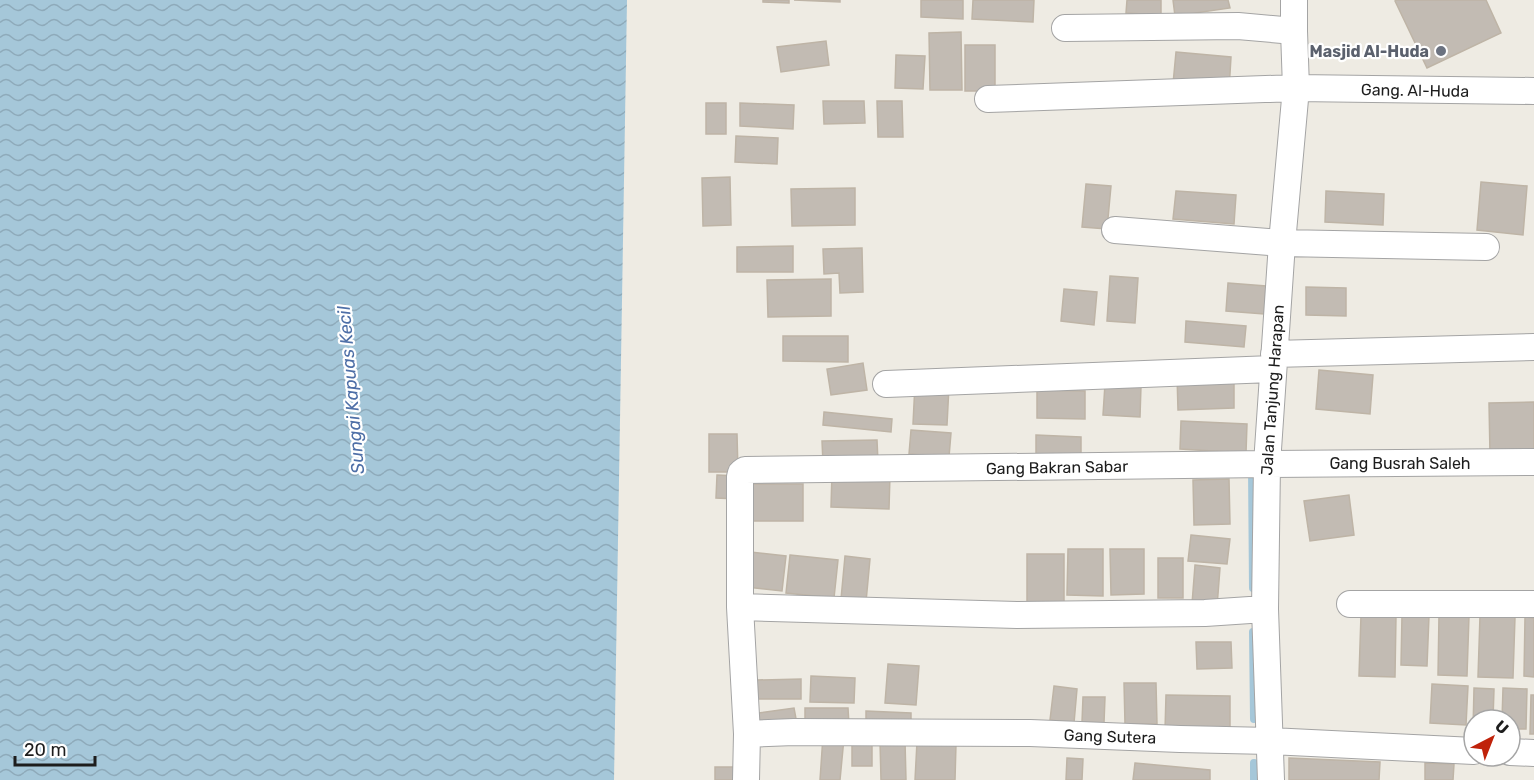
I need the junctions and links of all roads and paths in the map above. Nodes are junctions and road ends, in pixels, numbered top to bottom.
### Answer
1 (1294, 0) edge
2 (1065, 28) dead end
3 (1293, 31) junction
4 (1296, 88) junction
5 (1534, 91) edge
6 (988, 99) dead end
7 (1115, 230) dead end
8 (1282, 243) junction
9 (1486, 247) dead end
10 (1534, 347) edge
11 (1274, 361) junction
12 (886, 384) dead end
13 (1534, 462) edge
14 (1267, 464) junction
15 (1350, 604) dead end
16 (1534, 604) edge
17 (740, 607) junction
18 (1265, 609) junction
19 (747, 734) junction
20 (1270, 741) junction
21 (1462, 750) edge
22 (746, 780) edge
23 (1271, 780) edge

1 - 3 street, Jalan Tanjung Harapan
2 - 3 street
3 - 4 street, Jalan Tanjung Harapan
4 - 5 street, Gang. Al-Huda
4 - 6 street, Gang. Al-Huda
4 - 8 street, Jalan Tanjung Harapan
7 - 8 street
8 - 9 street
8 - 11 street, Jalan Tanjung Harapan
10 - 11 street
11 - 12 street
11 - 14 street, Jalan Tanjung Harapan
13 - 14 street, Gang Busrah Saleh
14 - 17 street, Gang Bakran Sabar
14 - 18 street, Jalan Tanjung Harapan
15 - 16 street
17 - 18 street
17 - 19 street
18 - 20 street, Jalan Tanjung Harapan
19 - 20 street, Gang Sutera
19 - 22 street
20 - 21 street, Gang Sutera
20 - 23 street, Jalan Tanjung Harapan

